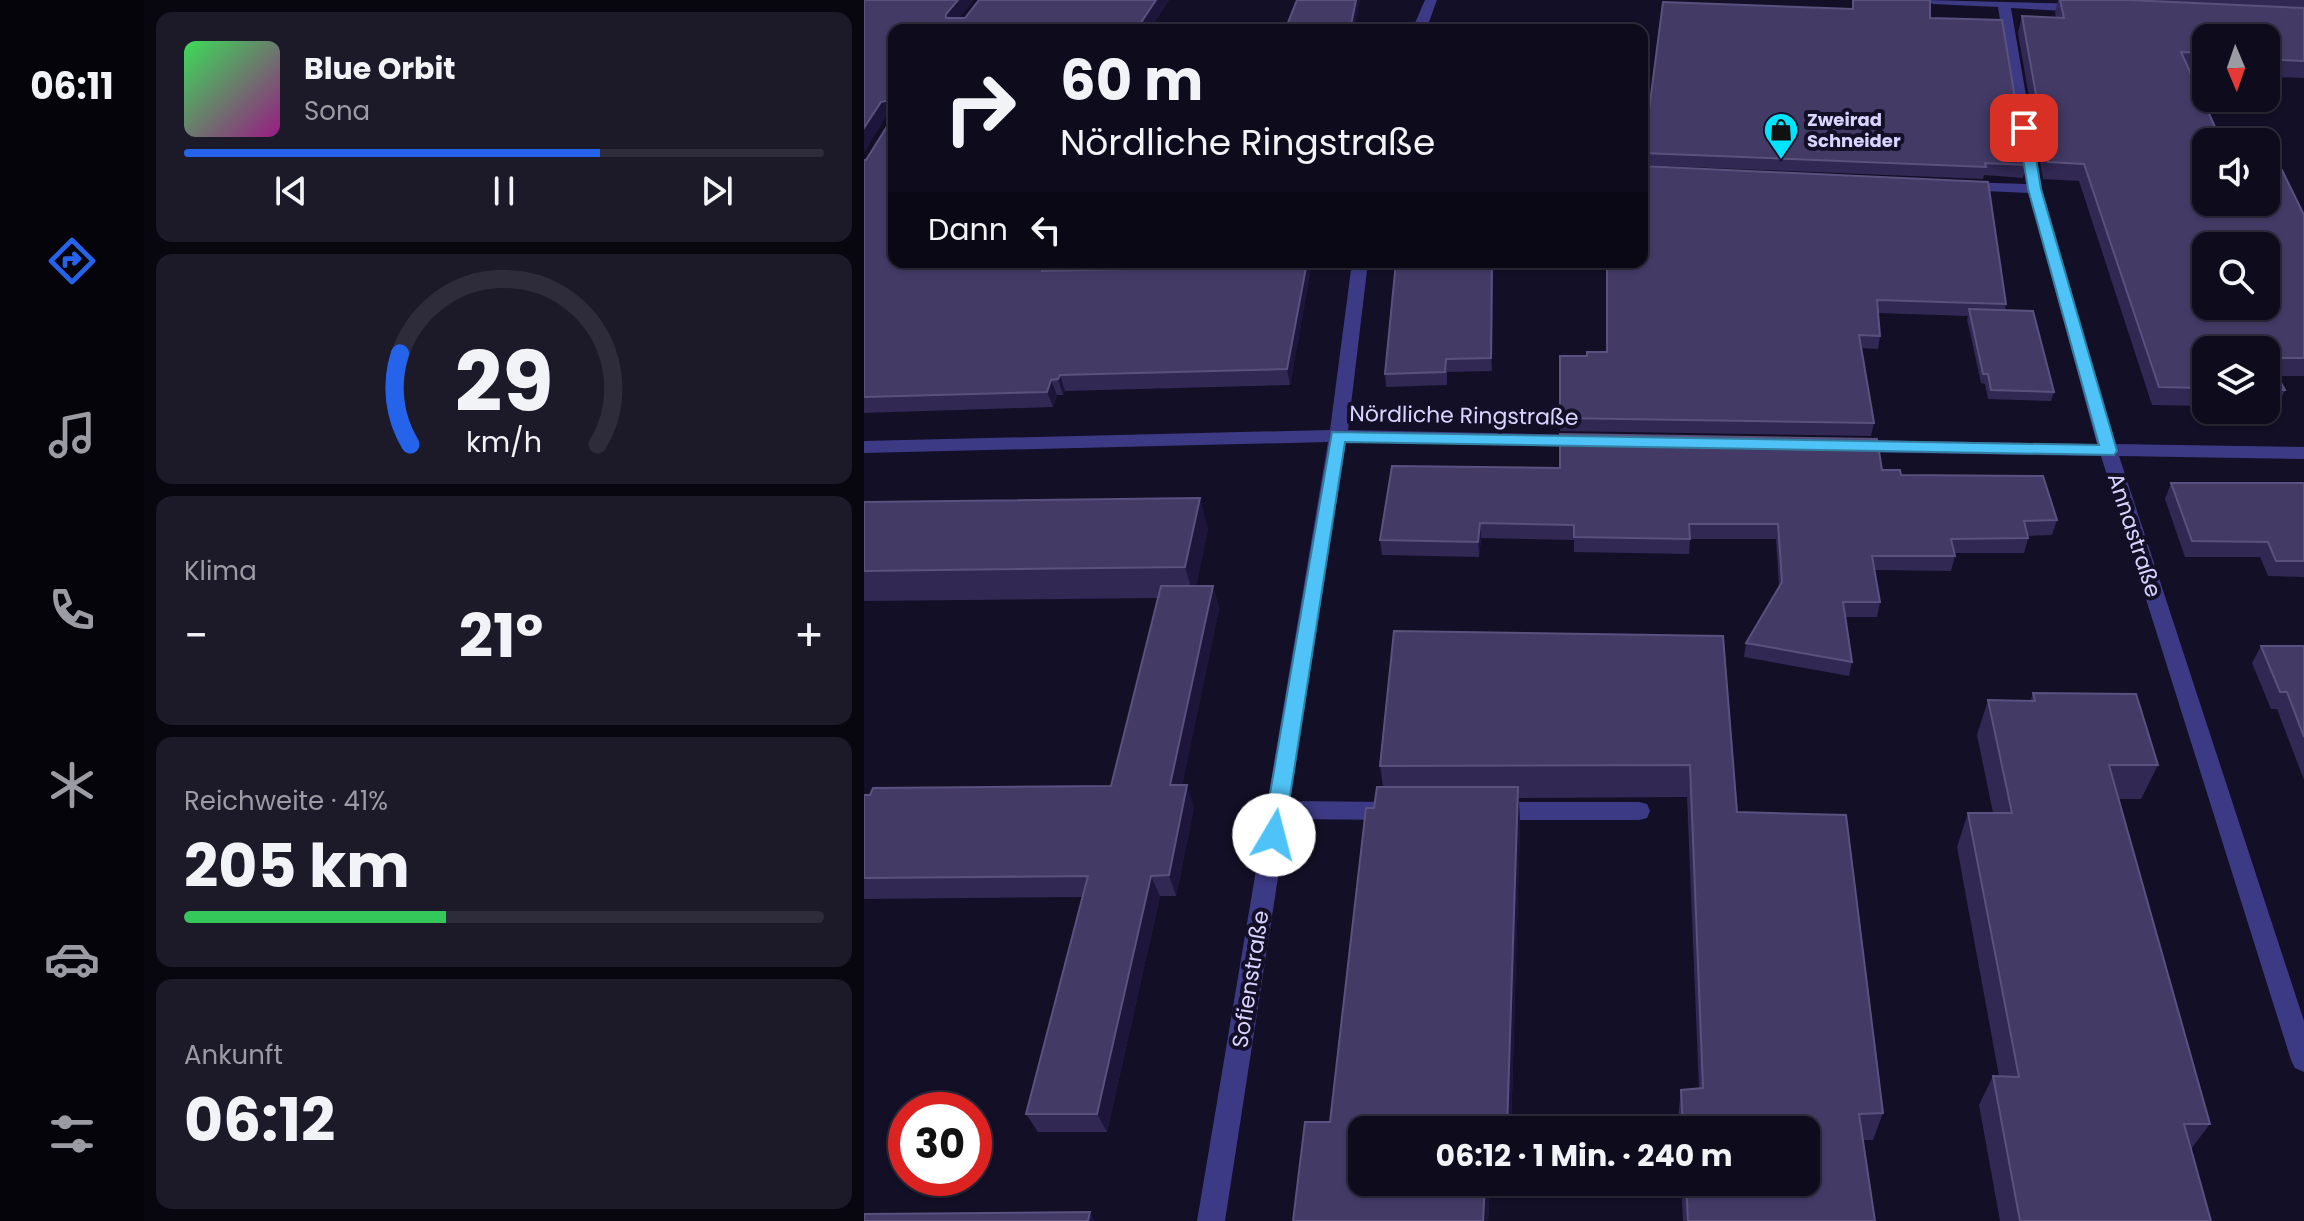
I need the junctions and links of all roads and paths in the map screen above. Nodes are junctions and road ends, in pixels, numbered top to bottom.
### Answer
1 (1431, 0) edge
2 (1933, 0) edge
3 (2003, 2) edge
4 (2098, 9) edge
5 (1421, 24) edge
6 (1940, 185) edge
7 (2035, 189) junction
8 (1359, 268) edge
9 (1338, 436) junction
10 (1605, 441) edge
11 (1825, 446) edge
12 (864, 447) edge
13 (2108, 451) junction
14 (2304, 453) edge
15 (1277, 810) junction
16 (1419, 811) edge
17 (1466, 811) edge
18 (1639, 811) edge
19 (2304, 1060) edge
20 (1211, 1221) edge

1 - 5 street
2 - 3 street
3 - 4 street
3 - 7 street, Annastraße
6 - 7 street
7 - 13 street, Annastraße
8 - 9 street, Sofienstraße
9 - 10 street, Nördliche Ringstraße
9 - 12 street, Nördliche Ringstraße
9 - 15 street, Sofienstraße
11 - 13 street
13 - 14 street
13 - 19 street, Annastraße
15 - 16 street
15 - 20 street, Sofienstraße
17 - 18 street

